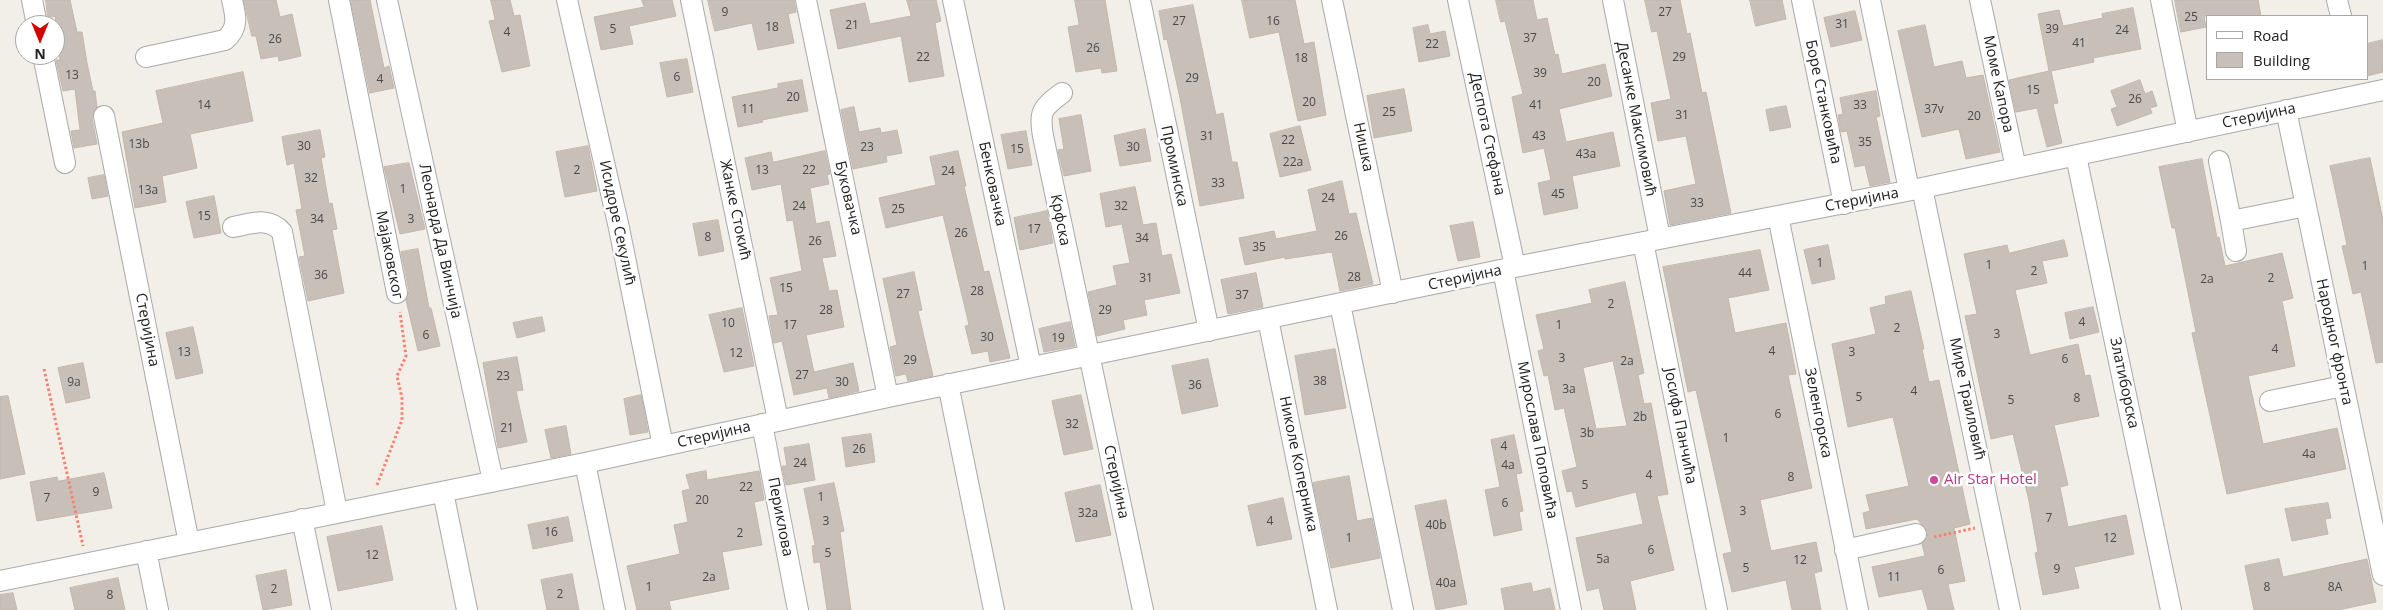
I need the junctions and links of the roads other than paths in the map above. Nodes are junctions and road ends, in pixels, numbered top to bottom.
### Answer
1 (32, 0) edge
2 (232, 0) edge
3 (339, 0) edge
4 (387, 0) edge
5 (691, 0) edge
6 (806, 0) edge
7 (953, 0) edge
8 (1140, 0) edge
9 (1332, 0) edge
10 (1458, 0) edge
11 (1612, 0) edge
12 (1802, 0) edge
13 (1870, 0) edge
14 (1980, 0) edge
15 (2161, 0) edge
16 (2337, 0) edge
17 (568, 5) edge
18 (35, 15) edge
19 (2341, 15) edge
20 (146, 57) dead end
21 (45, 65) edge
22 (2356, 87) edge
23 (2383, 90) edge
24 (1062, 93) dead end
25 (2286, 110) junction
26 (104, 116) dead end
27 (2188, 132) junction
28 (2076, 156) junction
29 (2219, 161) dead end
30 (65, 163) dead end
31 (2016, 168) junction
32 (1915, 189) junction
33 (1844, 204) junction
34 (2306, 206) junction
35 (1778, 216) junction
36 (2231, 221) junction
37 (233, 227) dead end
38 (1651, 240) junction
39 (2236, 251) dead end
40 (1509, 268) junction
41 (397, 294) road end
42 (1393, 294) junction
43 (1340, 304) junction
44 (1268, 318) junction
45 (1209, 331) junction
46 (1089, 355) junction
47 (1031, 367) junction
48 (948, 384) junction
49 (2343, 386) junction
50 (888, 397) junction
51 (2270, 401) dead end
52 (770, 422) junction
53 (663, 446) junction
54 (585, 463) junction
55 (493, 481) junction
56 (443, 492) junction
57 (337, 512) junction
58 (302, 519) junction
59 (1916, 534) road end
60 (189, 543) junction
61 (1845, 550) junction
62 (146, 551) junction
63 (2383, 575) edge
64 (0, 581) edge
65 (158, 610) edge
66 (321, 610) edge
67 (467, 610) edge
68 (614, 610) edge
69 (798, 610) edge
70 (994, 610) edge
71 (1143, 610) edge
72 (1327, 610) edge
73 (1403, 610) edge
74 (1571, 610) edge
75 (1717, 610) edge
76 (1858, 610) edge
77 (2010, 610) edge
78 (2171, 610) edge

1 - 18 street
2 - 20 street
3 - 41 street, Мајаковског
4 - 55 street, Леонарда Да Винчија
5 - 52 street, Жанке Стокић
6 - 50 street, Буковачка
7 - 47 street, Бенковачка
8 - 45 street, Проминска
9 - 42 street, Нишка
10 - 40 street, Деспота Стефана
11 - 38 street, Десанке Максимовић
12 - 33 street, Боре Станковића
13 - 32 street, Мире Траиловић
14 - 31 street, Моме Капора
15 - 27 street
16 - 19 street
17 - 53 street, Исидоре Секулић
21 - 30 street
22 - 23 street, Стеријина
22 - 25 street, Стеријина
24 - 46 street, Крфска
25 - 27 street, Стеријина
25 - 34 street, Народног фронта
26 - 60 street, Стеријина
27 - 28 street, Стеријина
28 - 31 street, Стеријина
28 - 78 street, Златиборска
29 - 36 street
31 - 32 street, Стеријина
32 - 33 street, Стеријина
32 - 77 street, Мире Траиловић
33 - 35 street, Стеријина
34 - 36 street
34 - 49 street, Народног фронта
35 - 38 street, Стеријина
35 - 61 street, Зеленгорска
36 - 39 street
37 - 57 street
38 - 40 street, Стеријина
38 - 75 street, Јосифа Панчића
40 - 42 street, Стеријина
40 - 74 street, Мирослава Поповића
42 - 43 street, Стеријина
43 - 44 street, Стеријина
43 - 73 street
44 - 45 street, Стеријина
44 - 72 street, Николе Коперника
45 - 46 street, Стеријина
46 - 47 street, Стеријина
46 - 71 street, Стеријина
47 - 48 street, Стеријина
48 - 50 street, Стеријина
48 - 70 street
49 - 51 street
49 - 63 street, Народног фронта
50 - 52 street, Стеријина
52 - 53 street, Стеријина
52 - 69 street, Периклова
53 - 54 street, Стеријина
54 - 55 street, Стеријина
54 - 68 street
55 - 56 street, Стеријина
56 - 57 street, Стеријина
56 - 67 street
57 - 58 street, Стеријина
58 - 60 street, Стеријина
58 - 66 street
59 - 61 street
60 - 62 street, Стеријина
61 - 76 street, Зеленгорска
62 - 64 street, Стеријина
62 - 65 street

